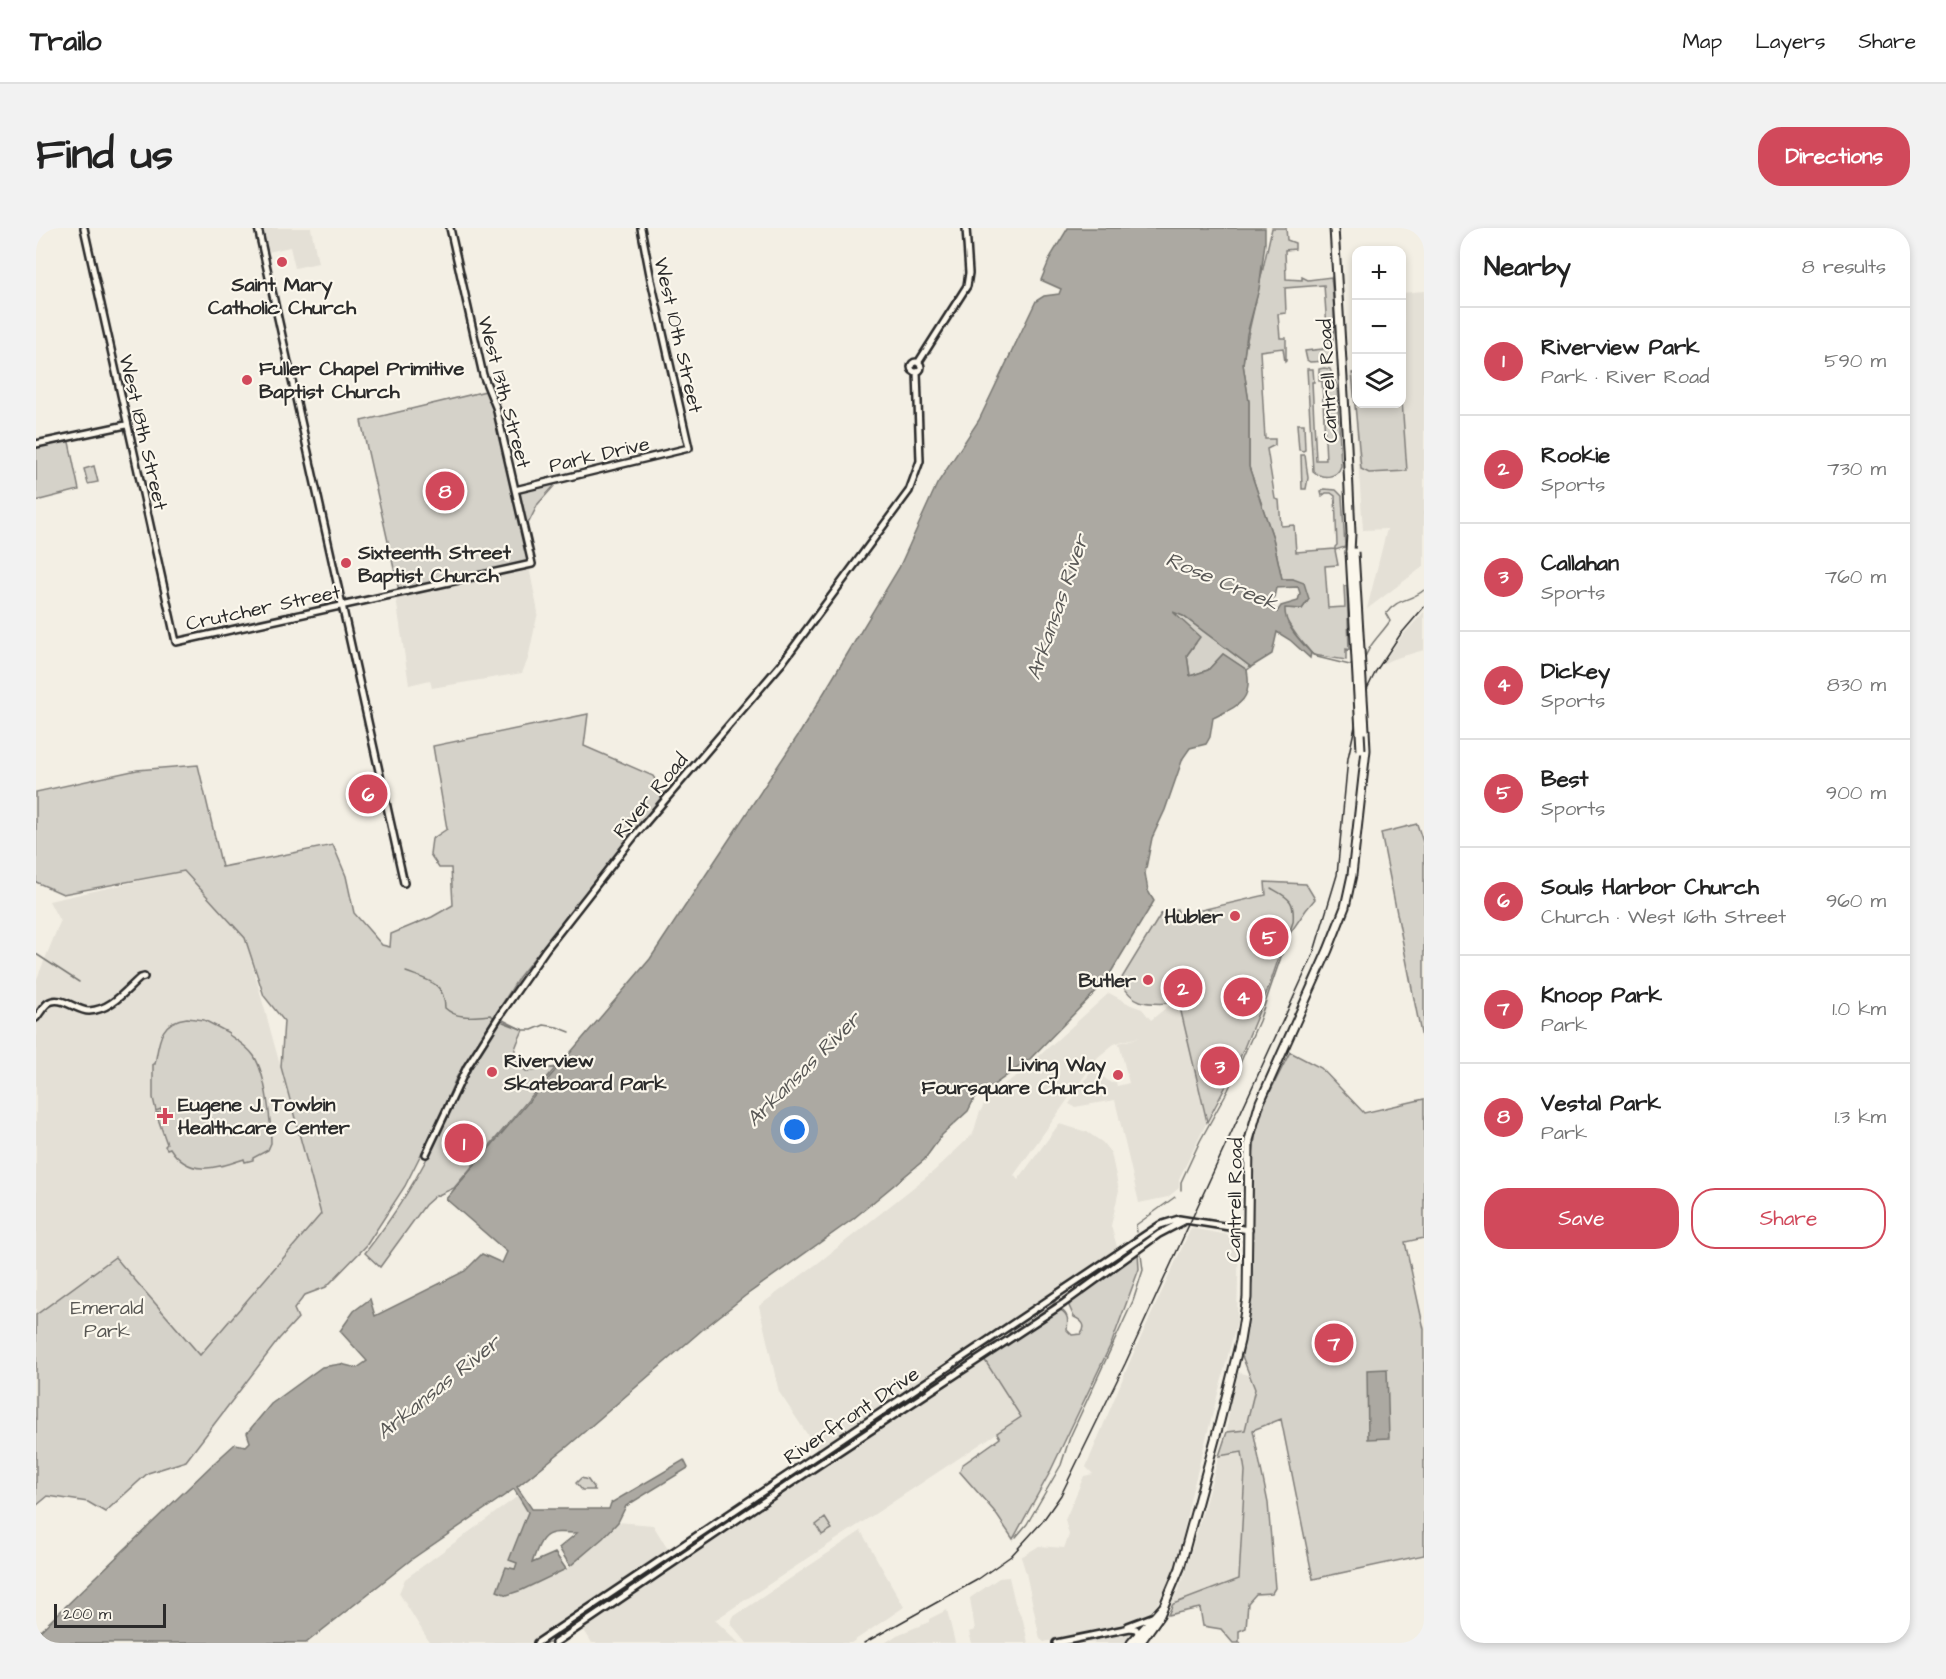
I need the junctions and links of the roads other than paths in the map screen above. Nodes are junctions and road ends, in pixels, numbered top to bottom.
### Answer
1 (84, 228) edge
2 (258, 228) edge
3 (450, 228) edge
4 (641, 228) edge
5 (966, 228) edge
6 (1334, 228) edge
7 (126, 425) junction
8 (36, 444) edge
9 (689, 448) joint
10 (515, 490) junction
11 (532, 564) joint
12 (342, 605) junction
13 (176, 642) joint
14 (404, 884) dead end
15 (144, 977) dead end
16 (36, 1018) edge
17 (426, 1154) dead end
18 (1184, 1221) junction
19 (1248, 1230) junction
20 (1163, 1607) junction
21 (1152, 1617) junction
22 (1121, 1629) junction
23 (1139, 1634) junction
24 (537, 1643) edge
25 (555, 1643) edge
26 (1056, 1643) edge
27 (1131, 1643) edge
28 (1140, 1643) edge

1 - 7 street, West 18th Street
2 - 12 street
3 - 10 street, West 13th Street
4 - 9 street, West 10th Street
5 - 17 street, River Road
6 - 19 main road, Cantrell Road, bridge
7 - 8 street
7 - 13 street, West 18th Street
9 - 10 street, Park Drive
10 - 11 street, West 13th Street
11 - 12 street, Crutcher Street
12 - 13 street, Crutcher Street
12 - 14 street
15 - 16 street
18 - 19 street, Riverfront Drive
18 - 24 street, Riverfront Drive
18 - 25 street, Riverfront Drive
19 - 20 main road, Cantrell Road
20 - 21 main road, Cantrell Road
20 - 28 main road, Cantrell Road
21 - 22 street
21 - 23 main road, Cantrell Road
22 - 23 street
22 - 26 street
23 - 27 main road, Cantrell Road

